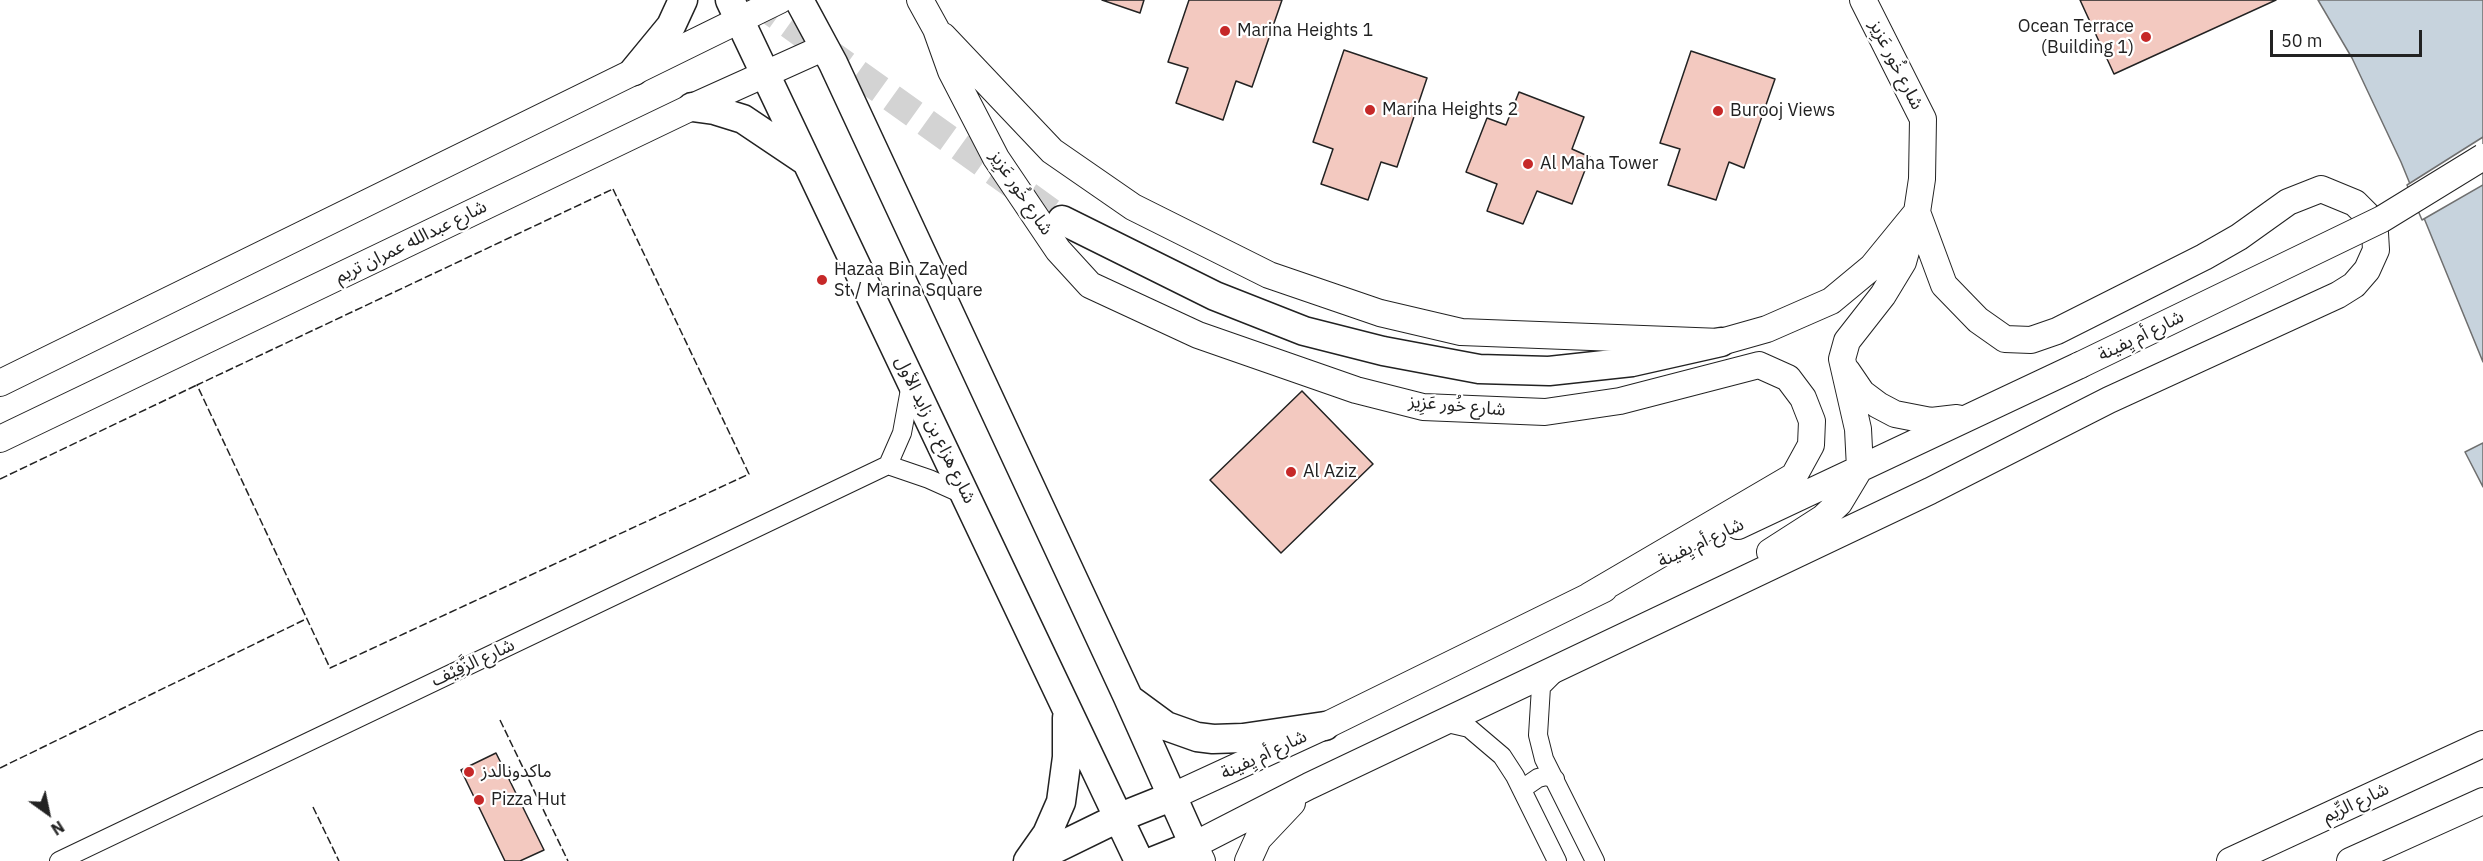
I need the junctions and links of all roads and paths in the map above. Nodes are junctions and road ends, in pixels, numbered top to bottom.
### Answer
1 (683, 0) edge
2 (780, 0) edge
3 (799, 0) edge
4 (920, 0) edge
5 (1863, 0) edge
6 (735, 9) edge
7 (936, 29) junction
8 (823, 48) junction
9 (634, 71) junction
10 (767, 73) junction
11 (692, 107) junction
12 (2483, 157) edge
13 (808, 162) junction
14 (1917, 212) junction
15 (1062, 220) tunnel mouth
16 (1721, 342) junction
17 (1842, 359) junction
18 (911, 382) junction
19 (0, 383) edge
20 (1969, 417) junction
21 (0, 439) edge
22 (888, 465) junction
23 (1860, 468) junction
24 (968, 497) junction
25 (1734, 584) junction
26 (1588, 596) junction
27 (1566, 662) junction
28 (1127, 695) junction
29 (1066, 707) junction
30 (1443, 722) junction
31 (1325, 726) junction
32 (2483, 744) edge
33 (1555, 779) junction
34 (1309, 786) junction
35 (1522, 789) junction
36 (1173, 796) junction
37 (2483, 801) edge
38 (1118, 818) junction
39 (1198, 853) edge
40 (59, 861) edge
41 (1029, 861) edge
42 (1138, 861) edge
43 (1154, 861) edge
44 (1248, 861) edge
45 (1557, 861) edge
46 (1595, 861) edge
47 (2230, 861) edge
48 (2350, 861) edge

1 - 9 main road
2 - 6 main road
3 - 8 main road
4 - 7 main road, شارع خُور عَزِيز
5 - 14 main road, شارع خُور عَزِيز
6 - 9 main road
6 - 10 main road, شارع هزاع بن زايد الأول
7 - 16 main road
7 - 26 main road, شارع خُور عَزِيز
8 - 10 main road, شارع عبدالله عمران تريم
8 - 28 main road
9 - 19 main road
10 - 11 main road, شارع عبدالله عمران تريم
10 - 13 main road, شارع هزاع بن زايد الأول
11 - 13 main road
11 - 21 main road, شارع عبدالله عمران تريم
12 - 20 main road, شارع أم يِفينة, bridge
13 - 18 main road, شارع هزاع بن زايد الأول
14 - 16 main road
14 - 17 main road, شارع خُور عَزِيز
14 - 25 main road
15 - 16 main road
17 - 20 main road
17 - 23 main road
18 - 22 street
18 - 24 main road, شارع هزاع بن زايد الأول
20 - 23 main road, شارع أم يِفينة
22 - 24 street
22 - 40 street, شارع الزَّفِيْف
23 - 25 main road
23 - 26 main road, شارع أم يِفينة
24 - 29 main road, شارع هزاع بن زايد الأول
25 - 27 main road
26 - 31 main road, شارع أم يِفينة
27 - 30 main road
27 - 33 street
28 - 31 main road
28 - 36 main road
29 - 38 main road, شارع هزاع بن زايد الأول
29 - 41 main road
30 - 34 main road
30 - 35 street
31 - 36 main road, شارع أم يِفينة
32 - 47 main road, شارع الرِّيم
33 - 35 street
33 - 46 street
34 - 39 main road
34 - 44 main road
35 - 45 street
36 - 38 main road, شارع أم يِفينة
36 - 39 main road
37 - 48 main road
38 - 41 main road, شارع أم يِفينة
38 - 42 main road, شارع هزاع بن زايد الأول
39 - 43 main road

